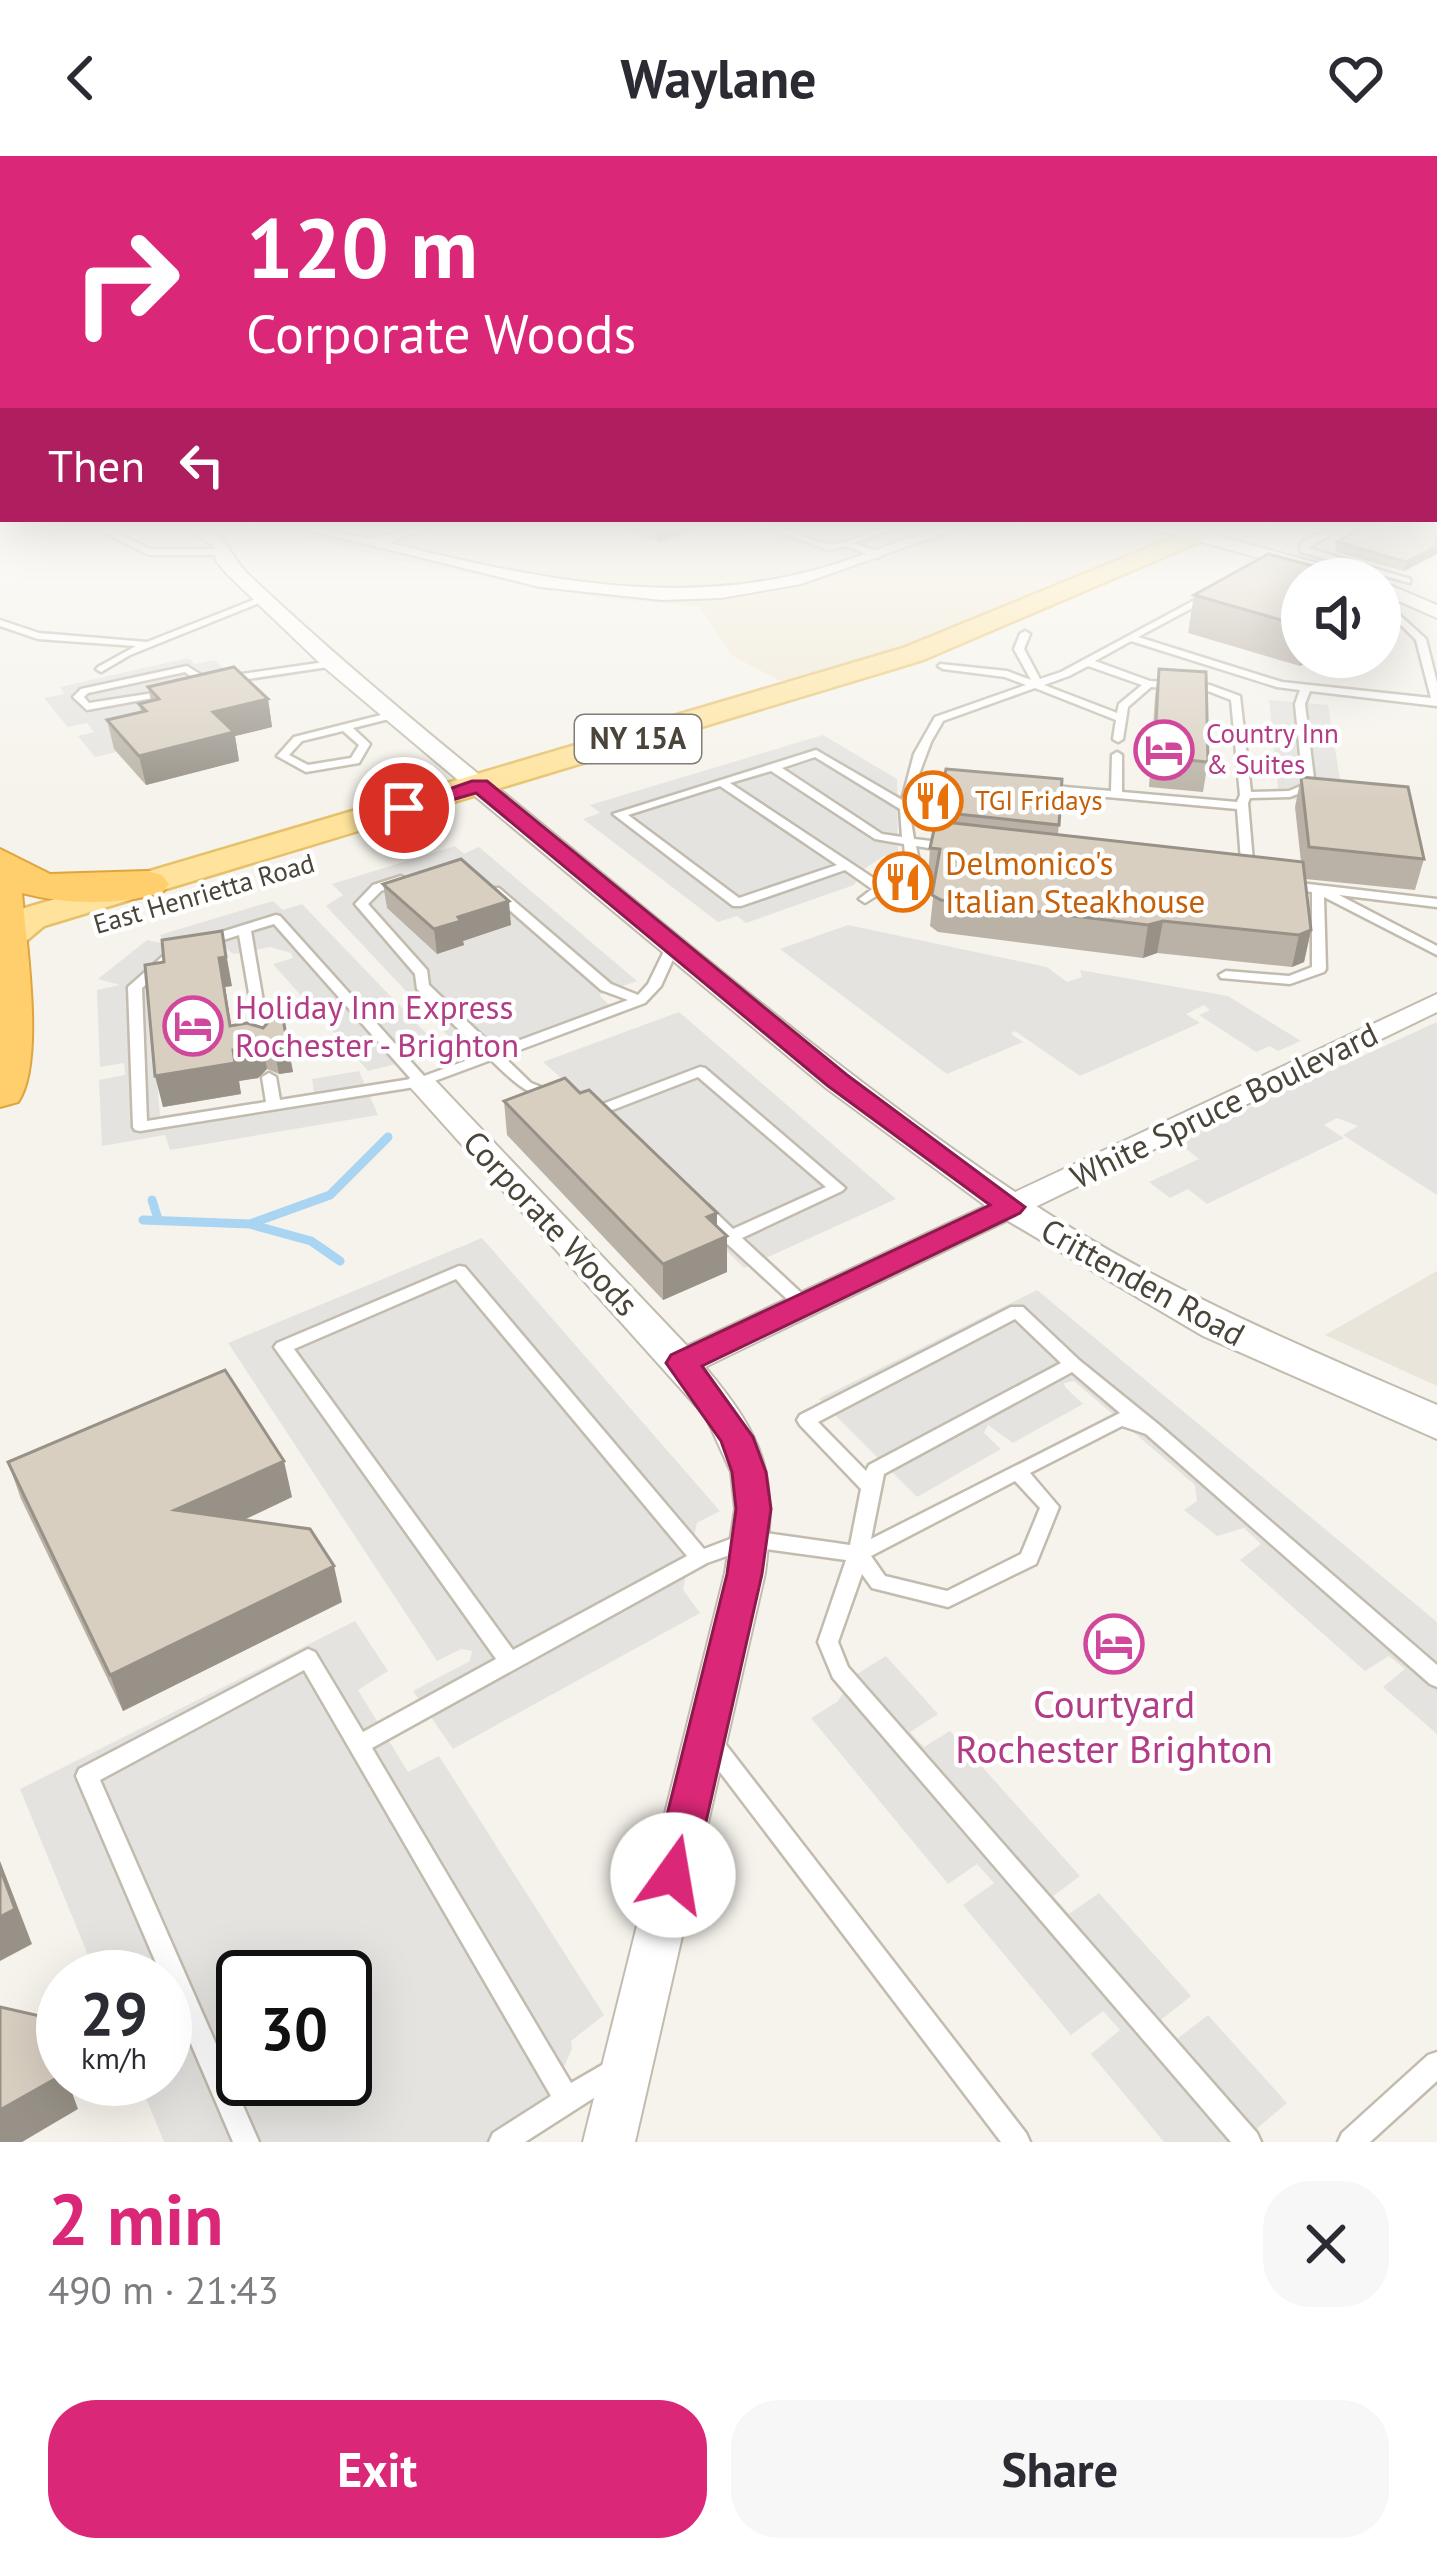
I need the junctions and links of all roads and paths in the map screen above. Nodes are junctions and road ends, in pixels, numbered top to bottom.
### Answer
1 (211, 620) edge
2 (286, 620) edge
3 (995, 620) edge
4 (1056, 620) edge
5 (1164, 620) edge
6 (1401, 621) edge
7 (0, 623) edge
8 (1025, 634) junction
9 (1130, 638) junction
10 (147, 645) junction
11 (1088, 662) junction
12 (332, 664) junction
13 (943, 666) junction
14 (101, 669) dead end
15 (207, 683) junction
16 (1149, 683) junction
17 (1038, 684) junction
18 (1304, 690) junction
19 (1437, 702) edge
20 (393, 715) junction
21 (1118, 716) junction
22 (345, 728) junction
23 (1118, 739) dead end
24 (1117, 755) dead end
25 (773, 766) junction
26 (914, 777) junction
27 (721, 782) junction
28 (989, 784) edge
29 (1032, 788) edge
30 (1116, 795) junction
31 (491, 796) junction
32 (1244, 800) junction
33 (908, 809) junction
34 (911, 843) junction
35 (957, 848) edge
36 (0, 862) edge
37 (846, 866) junction
38 (419, 875) edge
39 (477, 875) edge
40 (1225, 878) edge
41 (1248, 880) junction
42 (147, 884) junction
43 (880, 889) junction
44 (1318, 889) junction
45 (865, 899) dead end
46 (1437, 903) edge
47 (2, 924) edge
48 (244, 929) junction
49 (673, 946) junction
50 (1437, 951) edge
51 (1226, 975) dead end
52 (640, 1000) junction
53 (1437, 1002) edge
54 (264, 1051) edge
55 (494, 1057) junction
56 (269, 1077) dead end
57 (421, 1082) junction
58 (0, 1091) edge
59 (274, 1106) junction
60 (680, 1189) edge
61 (1010, 1207) junction
62 (730, 1237) junction
63 (804, 1305) junction
64 (682, 1363) junction
65 (1073, 1364) junction
66 (1437, 1423) edge
67 (1152, 1429) junction
68 (1017, 1471) junction
69 (870, 1487) junction
70 (751, 1539) junction
71 (858, 1554) junction
72 (700, 1558) junction
73 (510, 1662) junction
74 (1437, 1678) edge
75 (706, 1736) junction
76 (362, 1743) junction
77 (628, 2061) junction
78 (1437, 2064) edge
79 (567, 2100) junction
80 (246, 2142) edge
81 (502, 2142) edge
82 (609, 2142) edge
83 (1017, 2142) edge
84 (1248, 2142) edge
85 (1352, 2142) edge

1 - 10 lane
2 - 12 street
3 - 31 main road, East Henrietta Road / NY 15A
4 - 8 main road, East Henrietta Road / NY 15A
5 - 9 lane
6 - 19 lane
7 - 10 lane
8 - 13 main road, East Henrietta Road / NY 15A
8 - 17 lane
9 - 11 lane
9 - 18 lane
10 - 14 lane
11 - 16 lane
11 - 17 lane
12 - 15 lane
12 - 20 street
13 - 17 lane
13 - 31 main road, East Henrietta Road / NY 15A
15 - 15 lane
16 - 21 lane
16 - 32 lane
17 - 21 lane
17 - 26 lane
18 - 19 lane
18 - 32 lane
20 - 22 lane
20 - 31 street
21 - 23 lane
22 - 22 lane
24 - 30 lane
25 - 27 lane
25 - 33 lane
25 - 34 lane
26 - 28 lane
26 - 33 lane
27 - 37 lane
27 - 37 lane
29 - 30 lane
30 - 32 lane
31 - 42 main road, East Henrietta Road / NY 15A
31 - 47 main road, East Henrietta Road / NY 15A
31 - 49 street, Crittenden Road
32 - 41 lane
33 - 34 lane
34 - 35 lane
34 - 43 lane
36 - 42 highway
37 - 43 lane
38 - 55 lane
39 - 52 lane
40 - 41 lane
41 - 44 lane
42 - 47 main road, East Henrietta Road
43 - 45 lane
44 - 46 lane
44 - 50 lane
44 - 51 lane
47 - 58 highway
48 - 54 lane
48 - 57 lane
48 - 59 lane
49 - 52 lane
49 - 61 street, Crittenden Road
52 - 55 lane
53 - 61 street, White Spruce Boulevard
55 - 57 lane
55 - 62 lane
56 - 59 lane
57 - 59 lane
57 - 64 street, Corporate Woods
60 - 62 lane
61 - 63 street
61 - 66 street, Crittenden Road
62 - 63 lane
63 - 64 street
64 - 70 street, Corporate Woods
65 - 67 lane
65 - 69 lane
65 - 69 lane
67 - 68 lane
67 - 74 lane
68 - 71 lane
68 - 71 lane
69 - 71 lane
70 - 71 lane
70 - 72 lane
70 - 75 street, Corporate Woods
71 - 84 lane
72 - 73 lane
72 - 73 lane
73 - 76 lane
75 - 77 street, Corporate Woods
75 - 83 lane
76 - 79 lane
76 - 80 lane
77 - 79 lane
77 - 82 street, Corporate Woods
78 - 85 lane
79 - 81 lane

